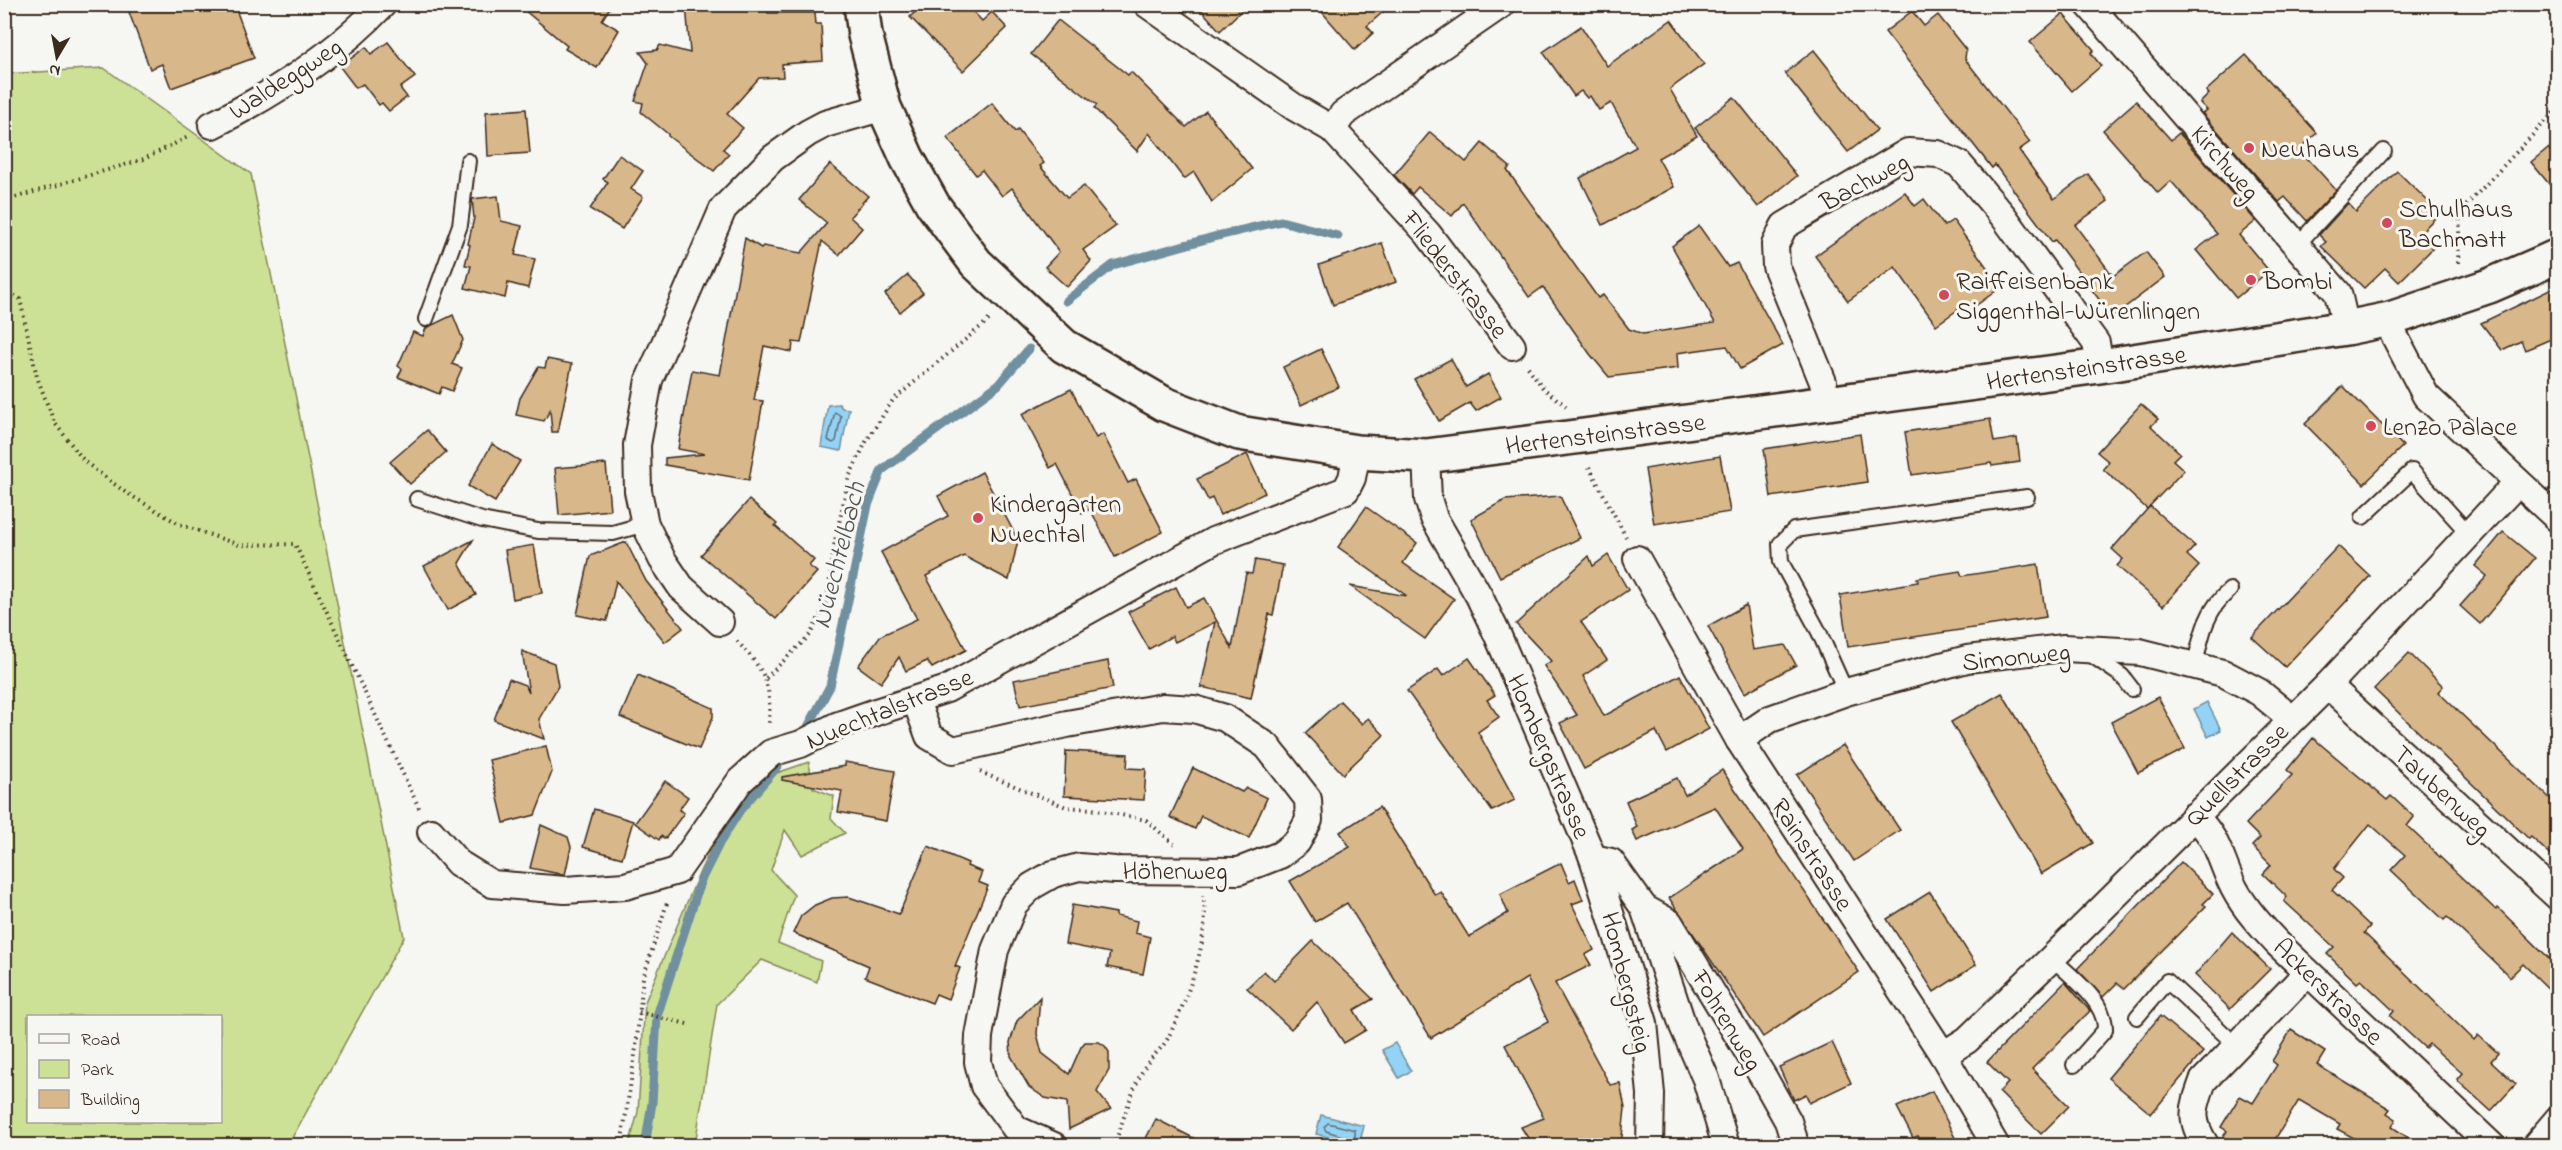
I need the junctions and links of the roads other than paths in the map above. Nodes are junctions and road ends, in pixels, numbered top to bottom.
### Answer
1 (383, 4) edge
2 (861, 4) edge
3 (1146, 4) edge
4 (1502, 4) edge
5 (2088, 4) edge
6 (884, 107) junction
7 (212, 125) road end
8 (1332, 129) junction
9 (2384, 151) dead end
10 (468, 161) dead end
11 (2298, 244) junction
12 (2558, 256) edge
13 (426, 319) dead end
14 (2390, 320) junction
15 (2346, 327) junction
16 (1512, 346) road end
17 (2100, 366) junction
18 (1827, 405) junction
19 (1357, 452) junction
20 (1426, 456) junction
21 (2518, 482) junction
22 (2027, 497) dead end
23 (417, 499) dead end
24 (2363, 517) dead end
25 (2558, 519) edge
26 (645, 524) junction
27 (2468, 533) junction
28 (1637, 559) road end
29 (2230, 590) dead end
30 (720, 622) road end
31 (2080, 649) junction
32 (2196, 665) junction
33 (2328, 685) junction
34 (2132, 689) dead end
35 (1846, 692) junction
36 (916, 701) junction
37 (2292, 718) junction
38 (1739, 740) junction
39 (2194, 816) junction
40 (431, 832) road end
41 (1593, 858) junction
42 (2558, 897) edge
43 (1644, 908) junction
44 (2052, 958) junction
45 (2307, 973) junction
46 (2137, 1017) dead end
47 (2237, 1046) junction
48 (1943, 1055) junction
49 (2074, 1065) dead end
50 (2558, 1119) edge
51 (1054, 1146) edge
52 (1650, 1146) edge
53 (1725, 1146) edge
54 (1796, 1146) edge
55 (1996, 1146) edge
56 (2206, 1146) edge
57 (2492, 1146) edge
58 (2535, 1146) edge

1 - 7 street, Waldeggweg
2 - 6 street, Hertensteinstrasse
3 - 8 street, Fliederstrasse
4 - 8 street
5 - 11 street, Kirchweg
6 - 19 street, Hertensteinstrasse
6 - 26 street
8 - 16 street, Fliederstrasse
9 - 11 lane
10 - 13 lane
11 - 15 street, Kirchweg
12 - 14 street, Hertensteinstrasse
14 - 15 street, Hertensteinstrasse
14 - 21 street
15 - 17 street, Hertensteinstrasse
17 - 18 street, Hertensteinstrasse
17 - 18 street, Bachweg
18 - 20 street, Hertensteinstrasse
19 - 20 street, Hertensteinstrasse
19 - 36 street, Nuechtalstrasse
20 - 41 street, Hombergstrasse
21 - 25 street
21 - 27 street, Quellstrasse
22 - 35 lane
23 - 26 lane
24 - 27 lane
26 - 30 street
27 - 33 street, Quellstrasse
28 - 38 street, Rainstrasse
29 - 32 lane
31 - 32 street, Simonweg
31 - 34 lane
31 - 35 street, Simonweg
32 - 37 street, Simonweg
33 - 37 street, Quellstrasse
33 - 42 street, Taubenweg
35 - 38 street, Simonweg
36 - 40 street, Nuechtalstrasse
36 - 51 street, Höhenweg
37 - 39 street, Quellstrasse
38 - 48 street, Rainstrasse
39 - 44 street, Quellstrasse
39 - 45 street, Ackerstrasse
41 - 43 street, Hombergstrasse
41 - 52 street, Hombergsteig
43 - 53 street, Hombergstrasse
43 - 54 street, Fohrenweg
44 - 48 street, Quellstrasse
44 - 49 lane
45 - 47 street
45 - 57 street, Ackerstrasse
46 - 47 lane
47 - 56 street
48 - 55 street, Rainstrasse
50 - 58 street

